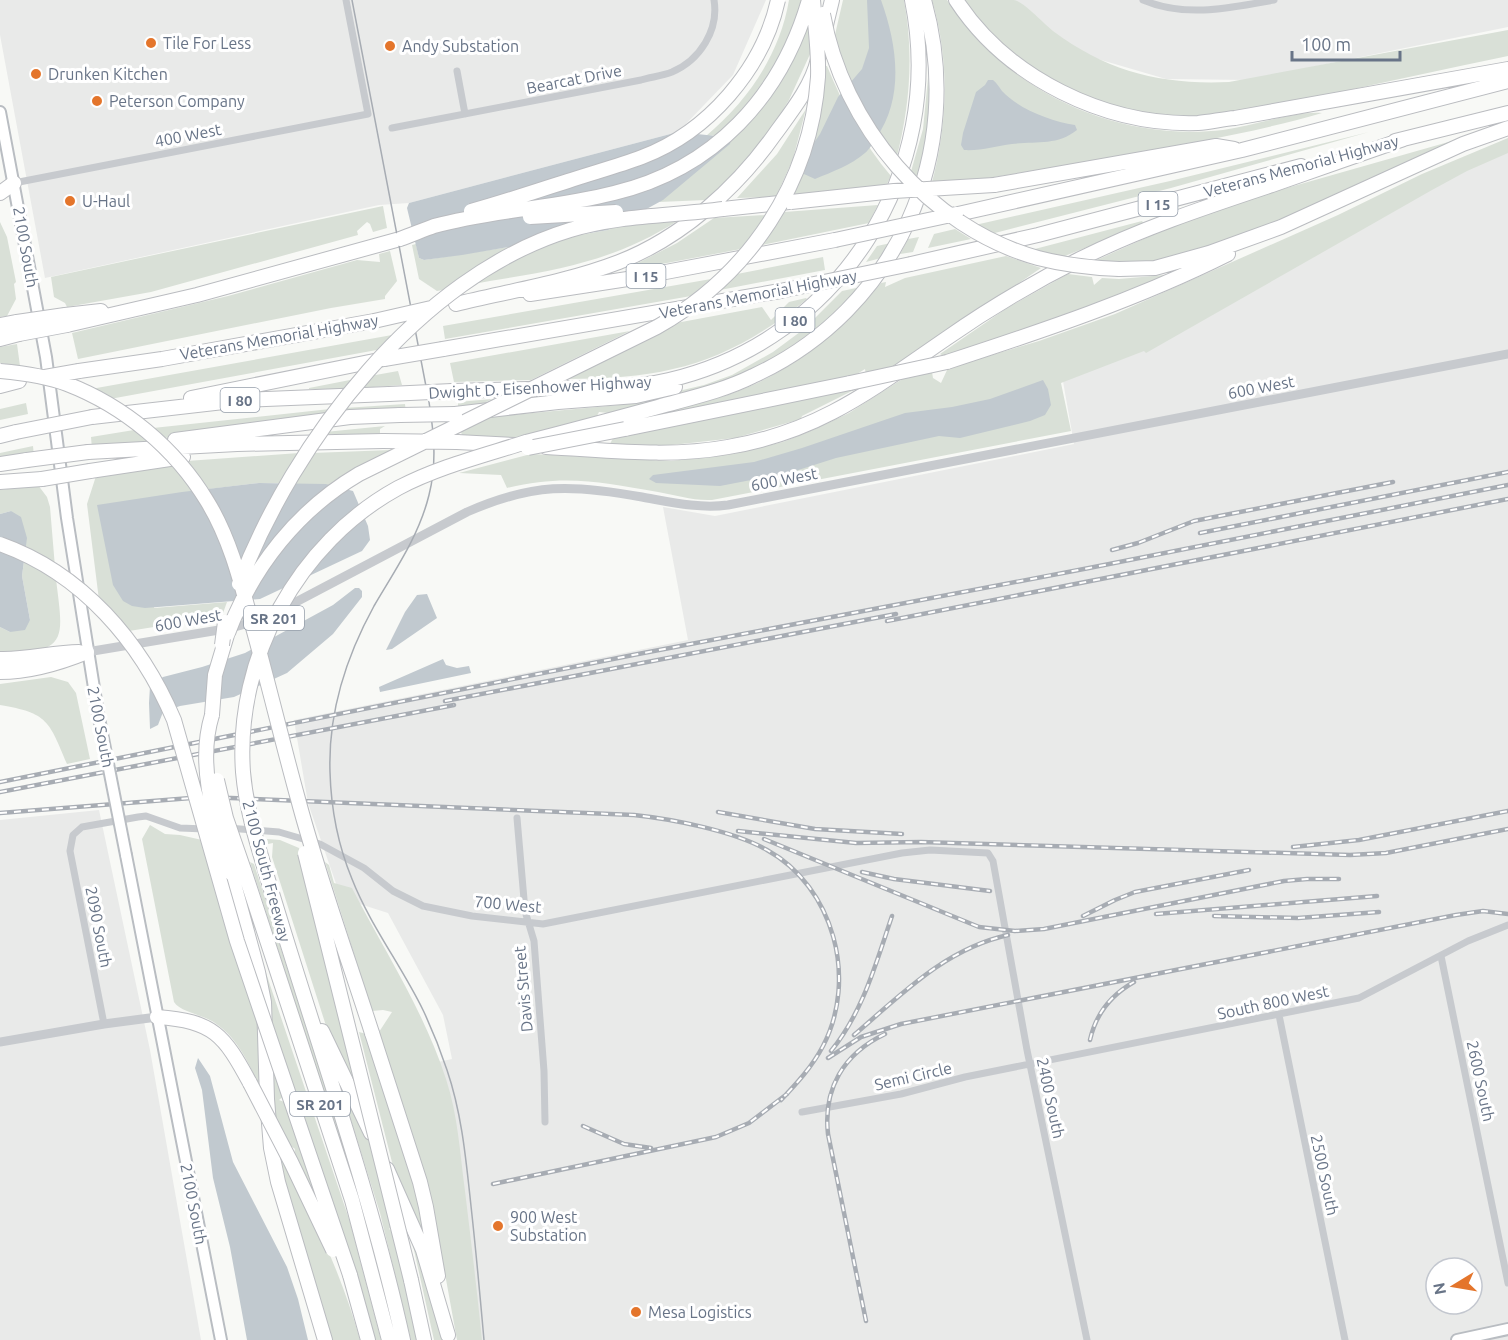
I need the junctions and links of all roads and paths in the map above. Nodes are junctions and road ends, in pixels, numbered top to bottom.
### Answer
1 (346, 0) edge
2 (714, 0) edge
3 (778, 0) edge
4 (811, 0) edge
5 (820, 0) edge
6 (832, 0) edge
7 (912, 0) edge
8 (924, 0) edge
9 (956, 0) edge
10 (1143, 0) edge
11 (1274, 0) edge
12 (1508, 69) edge
13 (457, 71) dead end
14 (1508, 81) edge
15 (0, 111) edge
16 (1508, 113) edge
17 (465, 114) junction
18 (392, 128) dead end
19 (1508, 128) edge
20 (1404, 139) junction
21 (1242, 150) junction
22 (7, 183) edge
23 (0, 194) edge
24 (723, 209) junction
25 (1281, 228) junction
26 (400, 239) junction
27 (456, 304) junction
28 (0, 325) edge
29 (18, 328) junction
30 (0, 339) edge
31 (1508, 354) edge
32 (737, 356) junction
33 (0, 371) edge
34 (0, 386) edge
35 (92, 417) junction
36 (624, 422) junction
37 (0, 436) edge
38 (296, 442) junction
39 (110, 450) junction
40 (0, 464) edge
41 (0, 482) edge
42 (0, 544) edge
43 (222, 645) junction
44 (87, 652) junction
45 (0, 659) edge
46 (0, 672) edge
47 (278, 718) junction
48 (517, 818) dead end
49 (73, 835) joint
50 (993, 861) joint
51 (238, 871) junction
52 (529, 923) junction
53 (1508, 925) edge
54 (287, 945) junction
55 (1441, 956) junction
56 (1279, 1015) junction
57 (157, 1017) junction
58 (104, 1024) junction
59 (0, 1042) edge
60 (1030, 1064) junction
61 (802, 1112) dead end
62 (545, 1122) dead end
63 (348, 1276) junction
64 (1508, 1283) edge
65 (1508, 1329) edge
66 (449, 1337) edge
67 (221, 1340) edge
68 (325, 1340) edge
69 (368, 1340) edge
70 (389, 1340) edge
71 (403, 1340) edge
72 (424, 1340) edge
73 (1087, 1340) edge
74 (1345, 1340) edge
75 (1457, 1340) edge

1 - 22 street, 400 West
2 - 17 street, Bearcat Drive
3 - 26 highway, bridge
4 - 26 highway, bridge
4 - 43 highway, bridge
5 - 25 highway, bridge
6 - 27 highway
7 - 32 highway, Dwight D. Eisenhower Highway / I 80
8 - 36 highway
9 - 12 highway
10 - 11 street
13 - 17 street
14 - 21 highway, Veterans Memorial Highway / I 15
15 - 22 main road, 2100 South
16 - 20 highway, Veterans Memorial Highway / I 15
17 - 18 street, Bearcat Drive
19 - 25 highway
20 - 35 highway, Veterans Memorial Highway / I 15, bridge
20 - 38 highway, bridge
21 - 24 highway, bridge
21 - 27 highway, Veterans Memorial Highway / I 15, bridge
22 - 23 highway
22 - 44 main road, 2100 South
24 - 26 highway, bridge
24 - 43 highway, bridge
25 - 36 highway, bridge
26 - 29 highway, bridge
27 - 34 highway, Veterans Memorial Highway / I 15, bridge
28 - 29 highway
29 - 30 highway
31 - 44 street, 600 West
32 - 35 highway, Dwight D. Eisenhower Highway / I 80, bridge
32 - 39 highway, bridge
33 - 47 highway, bridge
35 - 37 highway, Veterans Memorial Highway / I 15, bridge
36 - 54 highway, 2100 South Freeway / SR 201, bridge
38 - 39 highway
38 - 41 highway, bridge
39 - 40 highway, bridge
42 - 63 highway, bridge
43 - 51 highway, 2100 South Freeway / SR 201, bridge
44 - 45 highway
44 - 46 highway
44 - 57 main road, 2100 South, bridge
47 - 66 highway, bridge
47 - 72 highway, bridge
48 - 52 street, Davis Street
49 - 52 street, 700 West
49 - 58 street, 2090 South
50 - 52 street, 700 West
50 - 60 street, 2400 South
51 - 68 highway
51 - 70 highway, 2100 South Freeway / SR 201
52 - 62 street, Davis Street
53 - 55 street, South 800 West
54 - 66 highway
54 - 71 highway, 2100 South Freeway / SR 201
55 - 56 street, South 800 West
55 - 64 street, 2600 South
56 - 60 street, South 800 West
56 - 74 street, 2500 South
57 - 58 street
57 - 63 highway, bridge
57 - 67 main road, 2100 South
58 - 59 street
60 - 61 street, Semi Circle
60 - 73 street, 2400 South
63 - 69 highway
65 - 75 main road

